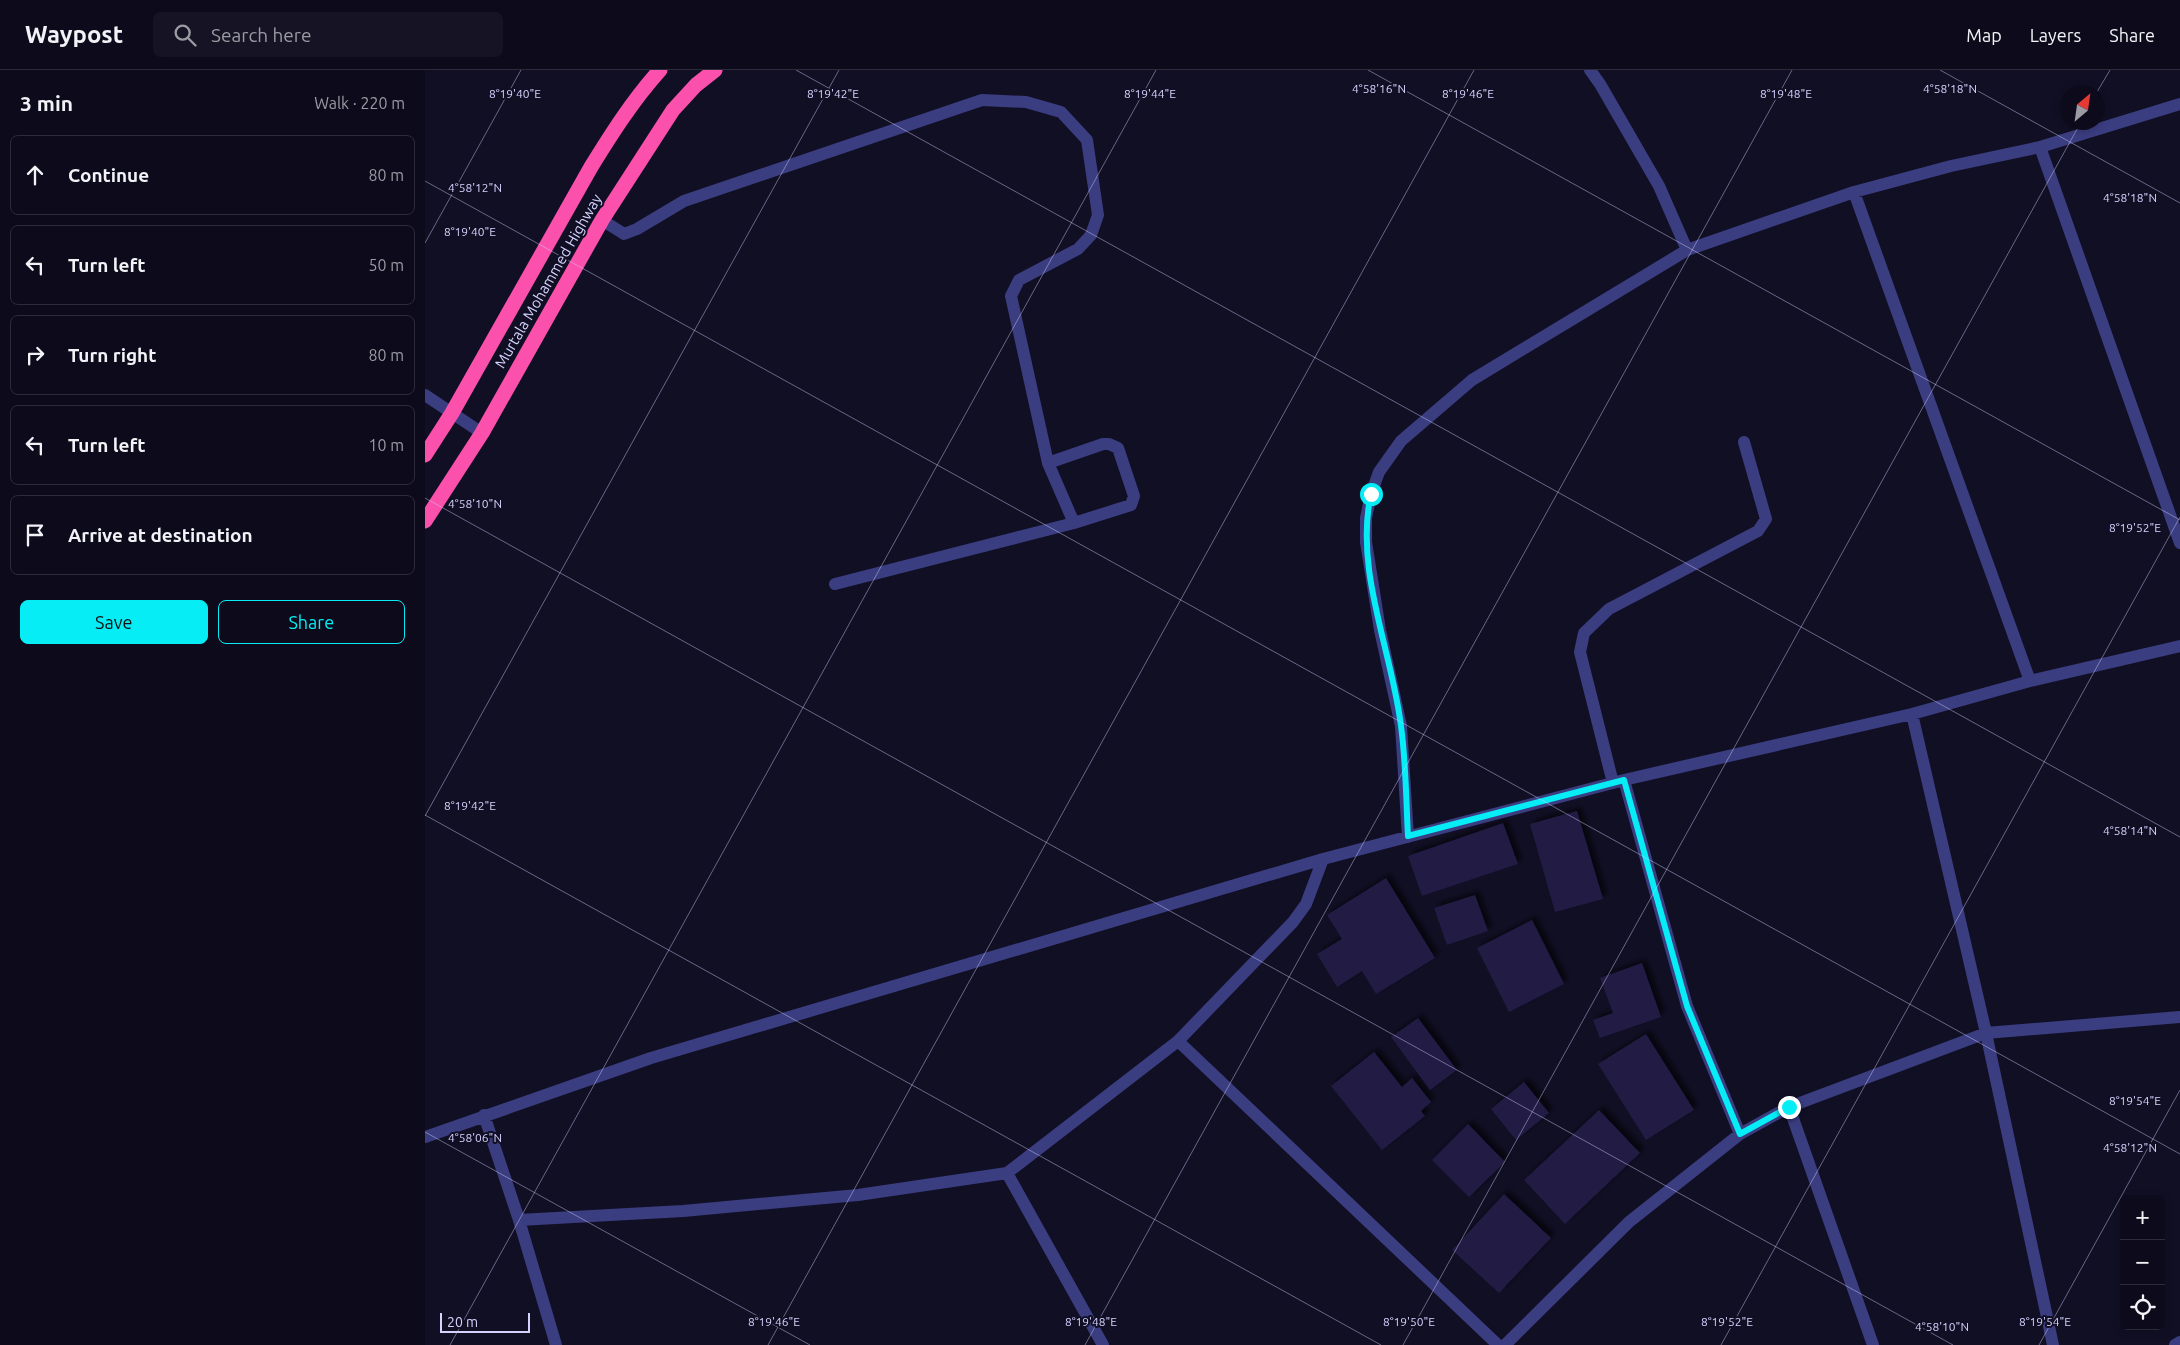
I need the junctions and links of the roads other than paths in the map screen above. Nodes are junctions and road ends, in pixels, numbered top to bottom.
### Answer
1 (660, 70) edge
2 (715, 70) edge
3 (1590, 70) edge
4 (2180, 104) edge
5 (2040, 147) junction
6 (1854, 192) junction
7 (602, 220) junction
8 (1687, 250) junction
9 (425, 395) edge
10 (452, 413) junction
11 (482, 434) junction
12 (1744, 442) dead end
13 (425, 455) edge
14 (1048, 463) junction
15 (425, 521) edge
16 (1074, 523) junction
17 (2180, 543) edge
18 (835, 584) dead end
19 (2180, 646) edge
20 (2030, 681) junction
21 (1912, 714) junction
22 (1618, 781) junction
23 (1408, 836) junction
24 (1323, 859) junction
25 (2180, 1017) edge
26 (1987, 1033) junction
27 (1177, 1041) junction
28 (1789, 1107) junction
29 (484, 1115) junction
30 (1740, 1134) junction
31 (425, 1137) edge
32 (1007, 1173) junction
33 (519, 1220) junction
34 (2180, 1342) edge
35 (556, 1345) edge
36 (1103, 1345) edge
37 (1497, 1345) edge
38 (1505, 1345) edge
39 (1873, 1345) edge
40 (2053, 1345) edge
41 (2175, 1345) edge

1 - 10 highway, Murtala Mohammed Highway
2 - 7 highway, Murtala Mohammed Highway
3 - 8 street
4 - 5 street
5 - 6 street
5 - 17 street
6 - 8 street
6 - 20 street
7 - 11 highway, Murtala Mohammed Highway
7 - 14 street
8 - 23 street
9 - 10 street
10 - 11 street
10 - 13 highway, Murtala Mohammed Highway
11 - 15 highway, Murtala Mohammed Highway
12 - 22 street
14 - 16 street
14 - 16 street
16 - 18 street
19 - 20 street
20 - 21 street
21 - 22 street
21 - 26 street
22 - 23 street
22 - 30 street
23 - 24 street
24 - 27 street
24 - 29 street
25 - 26 street
26 - 28 street
26 - 40 street
27 - 32 street
27 - 37 street
28 - 30 street
28 - 39 street
29 - 31 street
29 - 33 street
30 - 38 street
32 - 33 street
32 - 36 street
33 - 35 street
34 - 41 street

